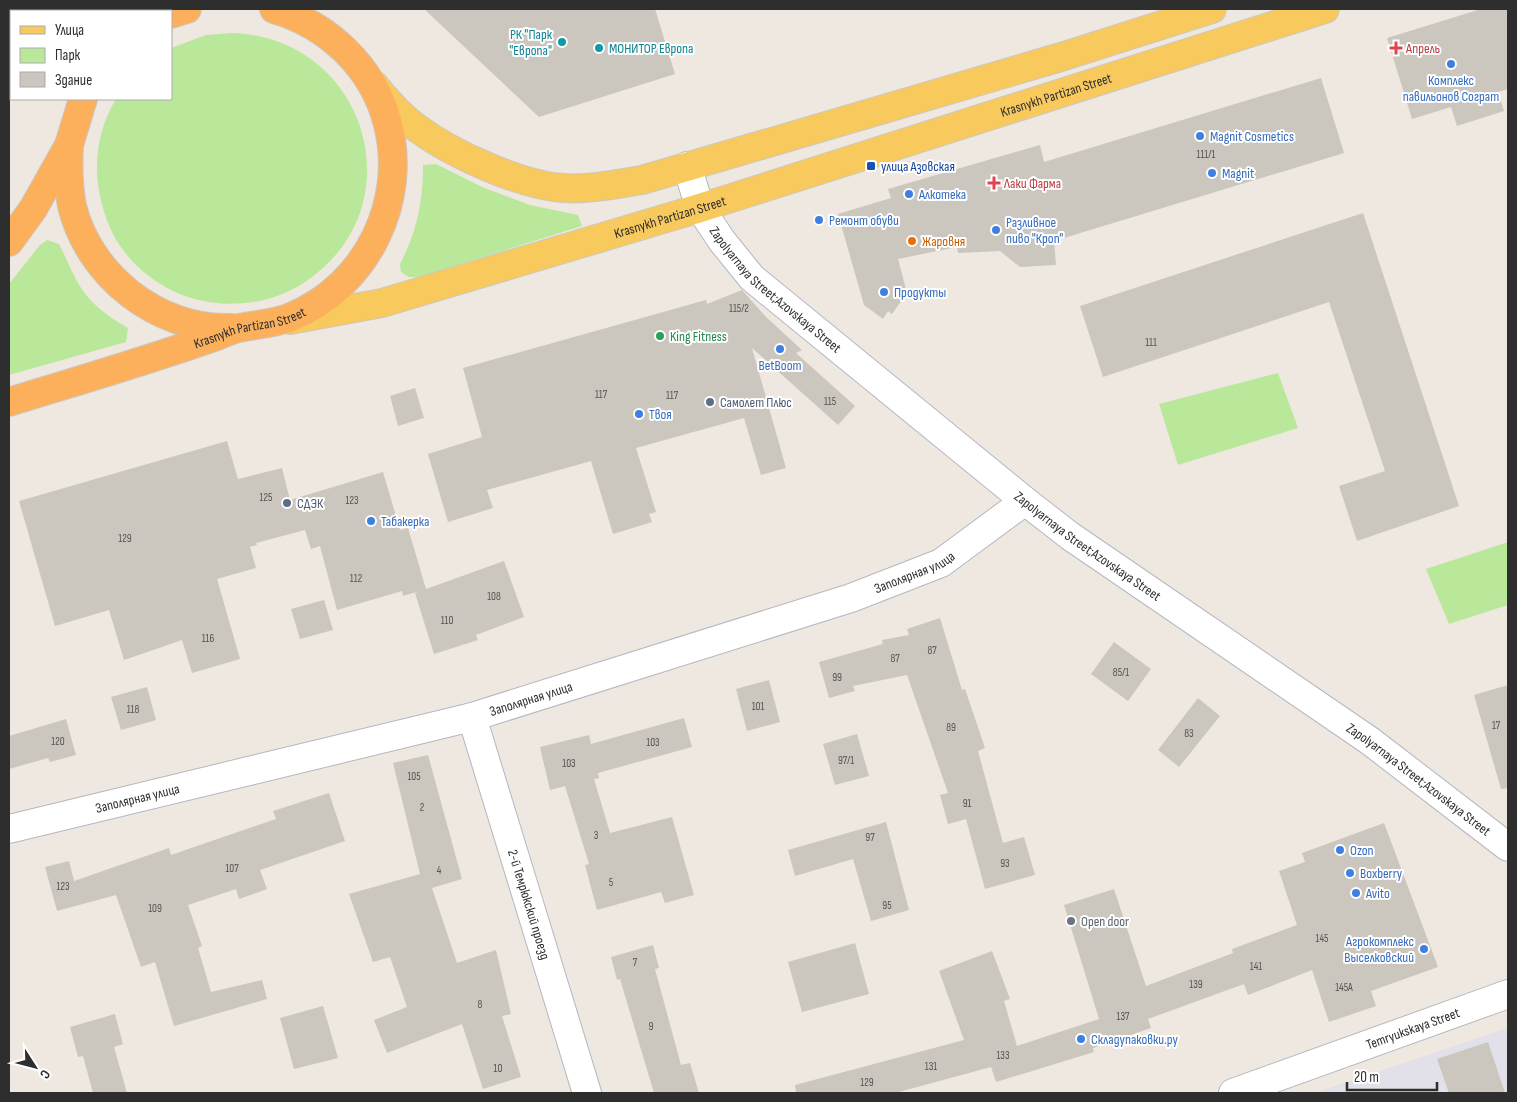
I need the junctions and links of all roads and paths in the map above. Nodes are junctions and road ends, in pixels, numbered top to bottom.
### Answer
1 (187, 9) edge
2 (274, 9) edge
3 (321, 9) edge
4 (1212, 9) edge
5 (1325, 9) edge
6 (172, 14) edge
7 (359, 66) junction
8 (82, 100) edge
9 (69, 145) junction
10 (687, 166) junction
11 (700, 208) junction
12 (9, 242) edge
13 (251, 326) junction
14 (9, 402) edge
15 (1025, 501) junction
16 (472, 717) junction
17 (9, 829) edge
18 (1508, 847) edge
19 (1508, 994) edge
20 (587, 1093) edge
21 (1233, 1093) edge

1 - 6 highway
2 - 7 highway
3 - 7 highway
4 - 10 main road
5 - 11 main road, Krasnykh Partizan Street
7 - 10 main road
7 - 13 highway
8 - 9 highway
9 - 12 highway
9 - 13 highway
10 - 11 street, Zapolyarnaya Street;Azovskaya Street
11 - 13 main road, Krasnykh Partizan Street
11 - 15 street, Zapolyarnaya Street;Azovskaya Street
13 - 14 highway, Krasnykh Partizan Street
15 - 16 street, Заполярная улица
15 - 18 street, Zapolyarnaya Street;Azovskaya Street
16 - 17 street, Заполярная улица
16 - 20 street, 2-й Темрюкский проезд
19 - 21 street, Temryukskaya Street

